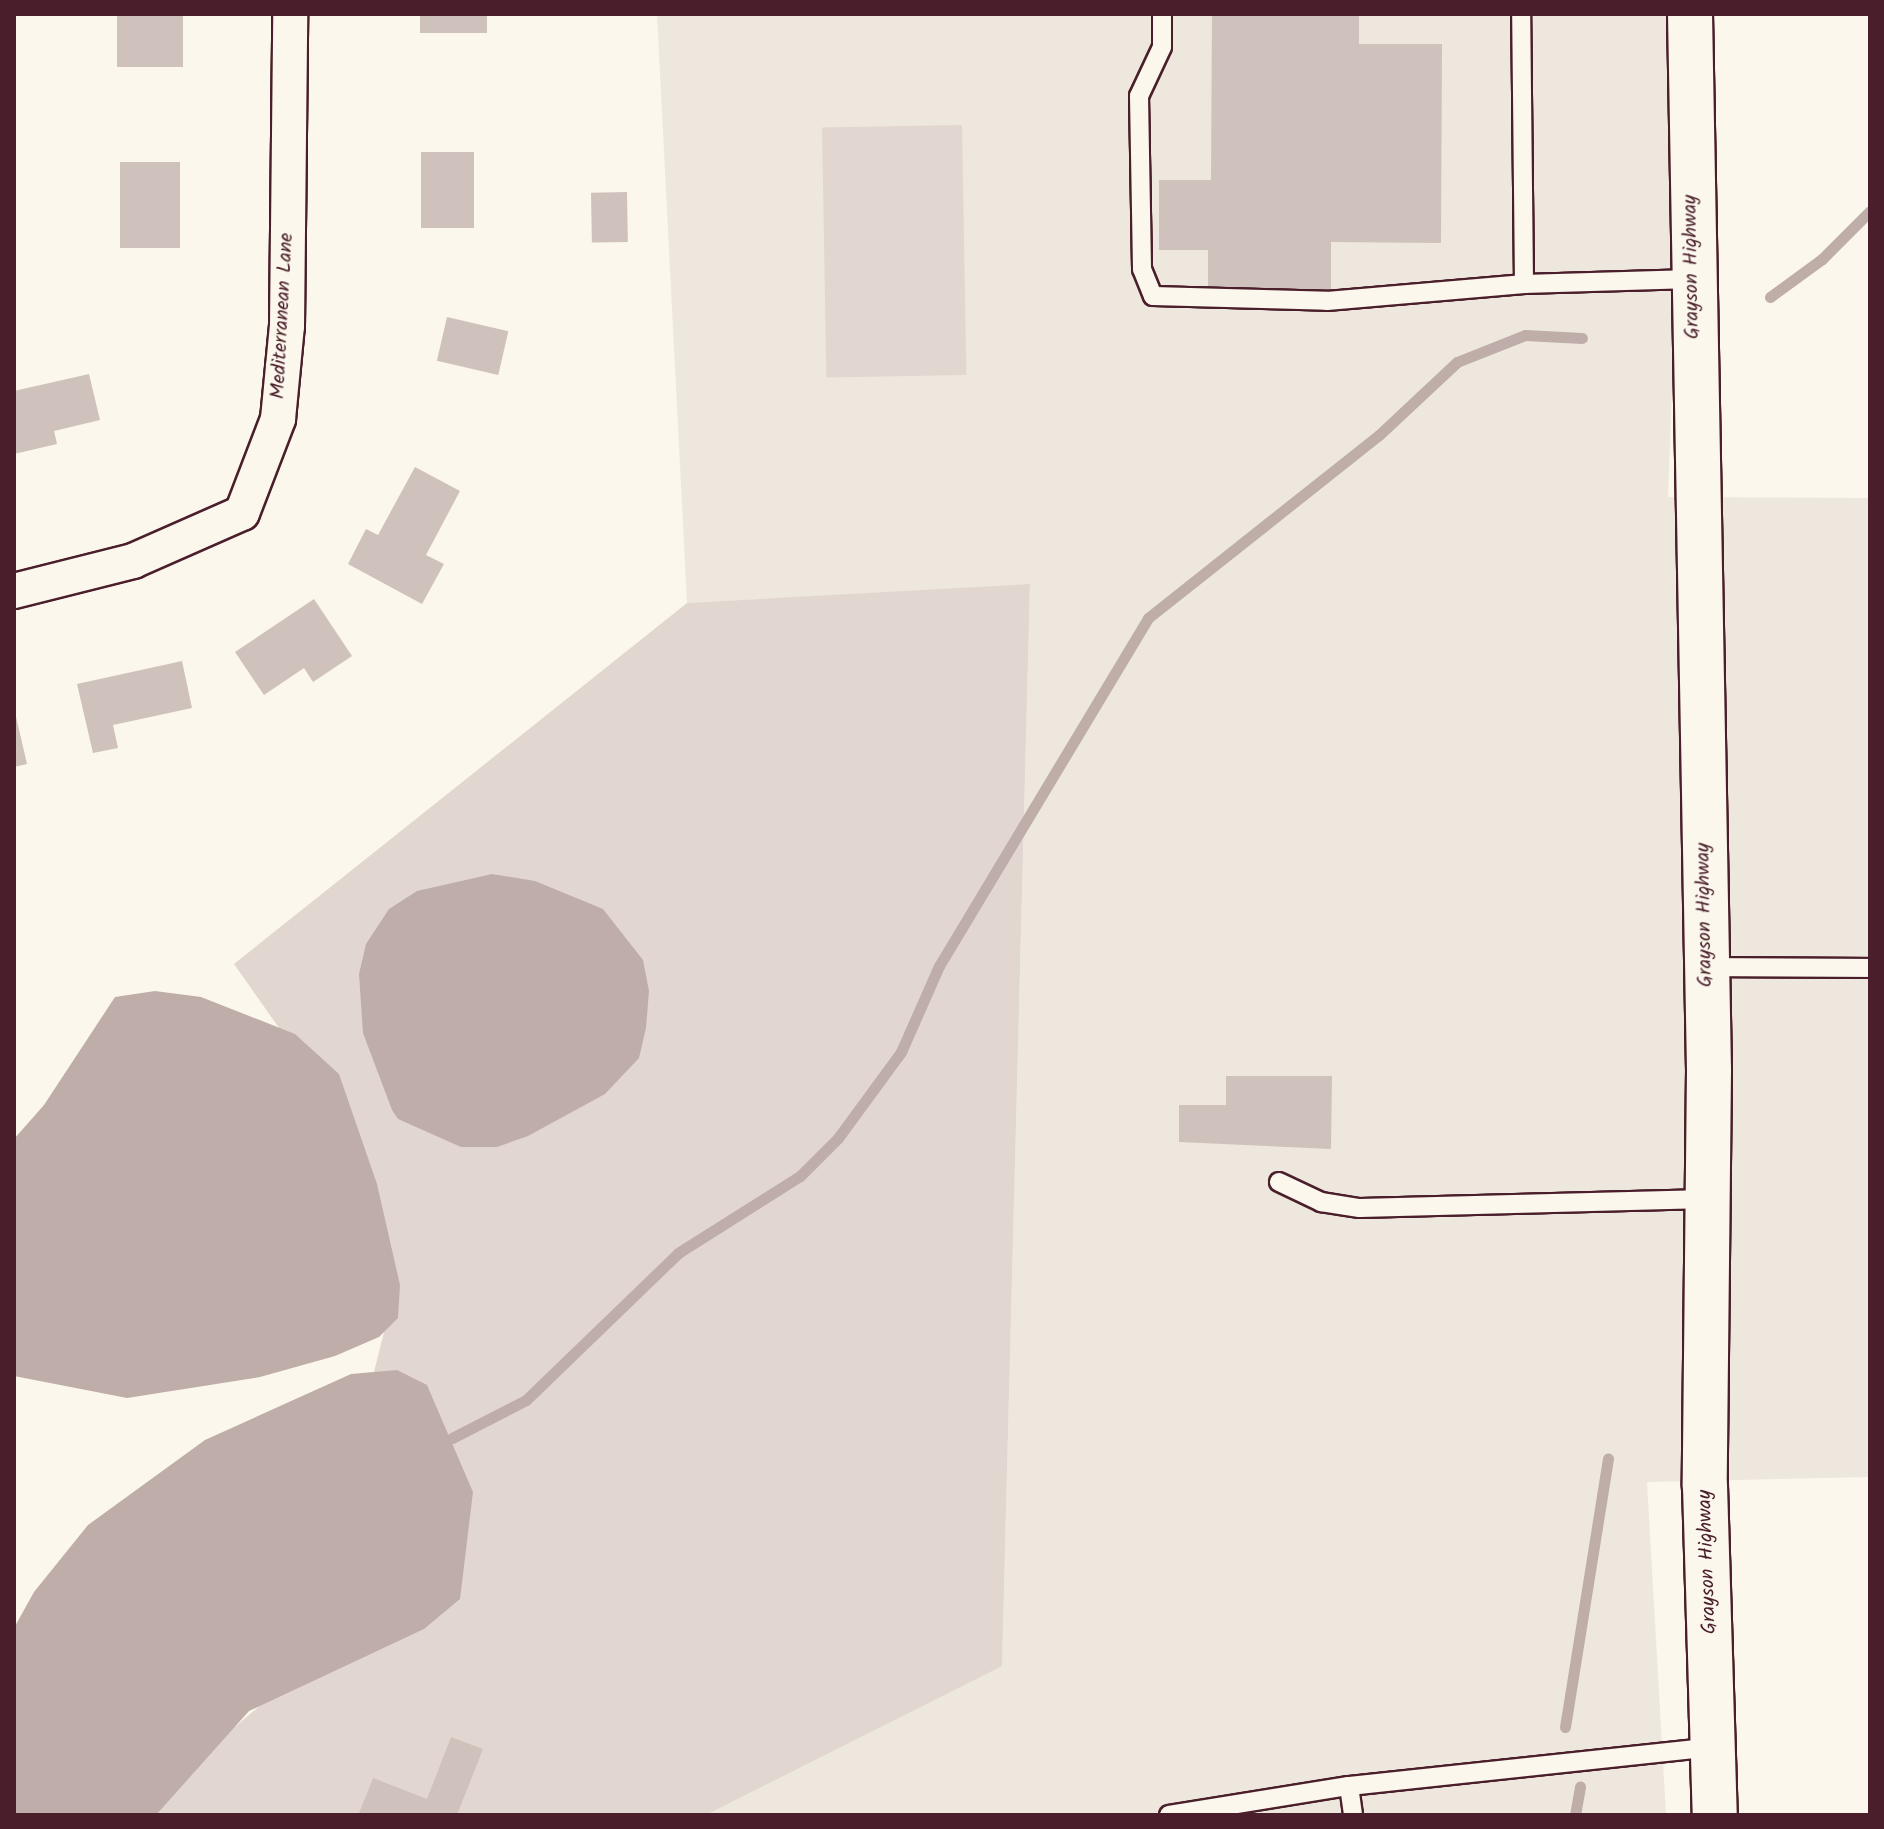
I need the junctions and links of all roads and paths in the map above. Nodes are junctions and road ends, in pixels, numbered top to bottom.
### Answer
1 (290, 14) edge
2 (1162, 14) edge
3 (1521, 14) edge
4 (1690, 14) edge
5 (1692, 279) junction
6 (1524, 284) junction
7 (14, 591) edge
8 (1706, 967) junction
9 (1870, 968) edge
10 (1279, 1182) dead end
11 (1707, 1199) junction
12 (1713, 1747) junction
13 (1349, 1786) junction
14 (1169, 1815) edge
15 (1353, 1815) edge
16 (1715, 1815) edge

1 - 7 street, Mediterranean Lane
2 - 6 lane
3 - 6 lane
4 - 5 main road, Grayson Highway
5 - 6 lane
5 - 8 main road, Grayson Highway
8 - 9 lane
8 - 11 main road, Grayson Highway
10 - 11 lane
11 - 12 main road, Grayson Highway
12 - 13 lane
12 - 16 main road, Grayson Highway
13 - 14 lane
13 - 15 lane

